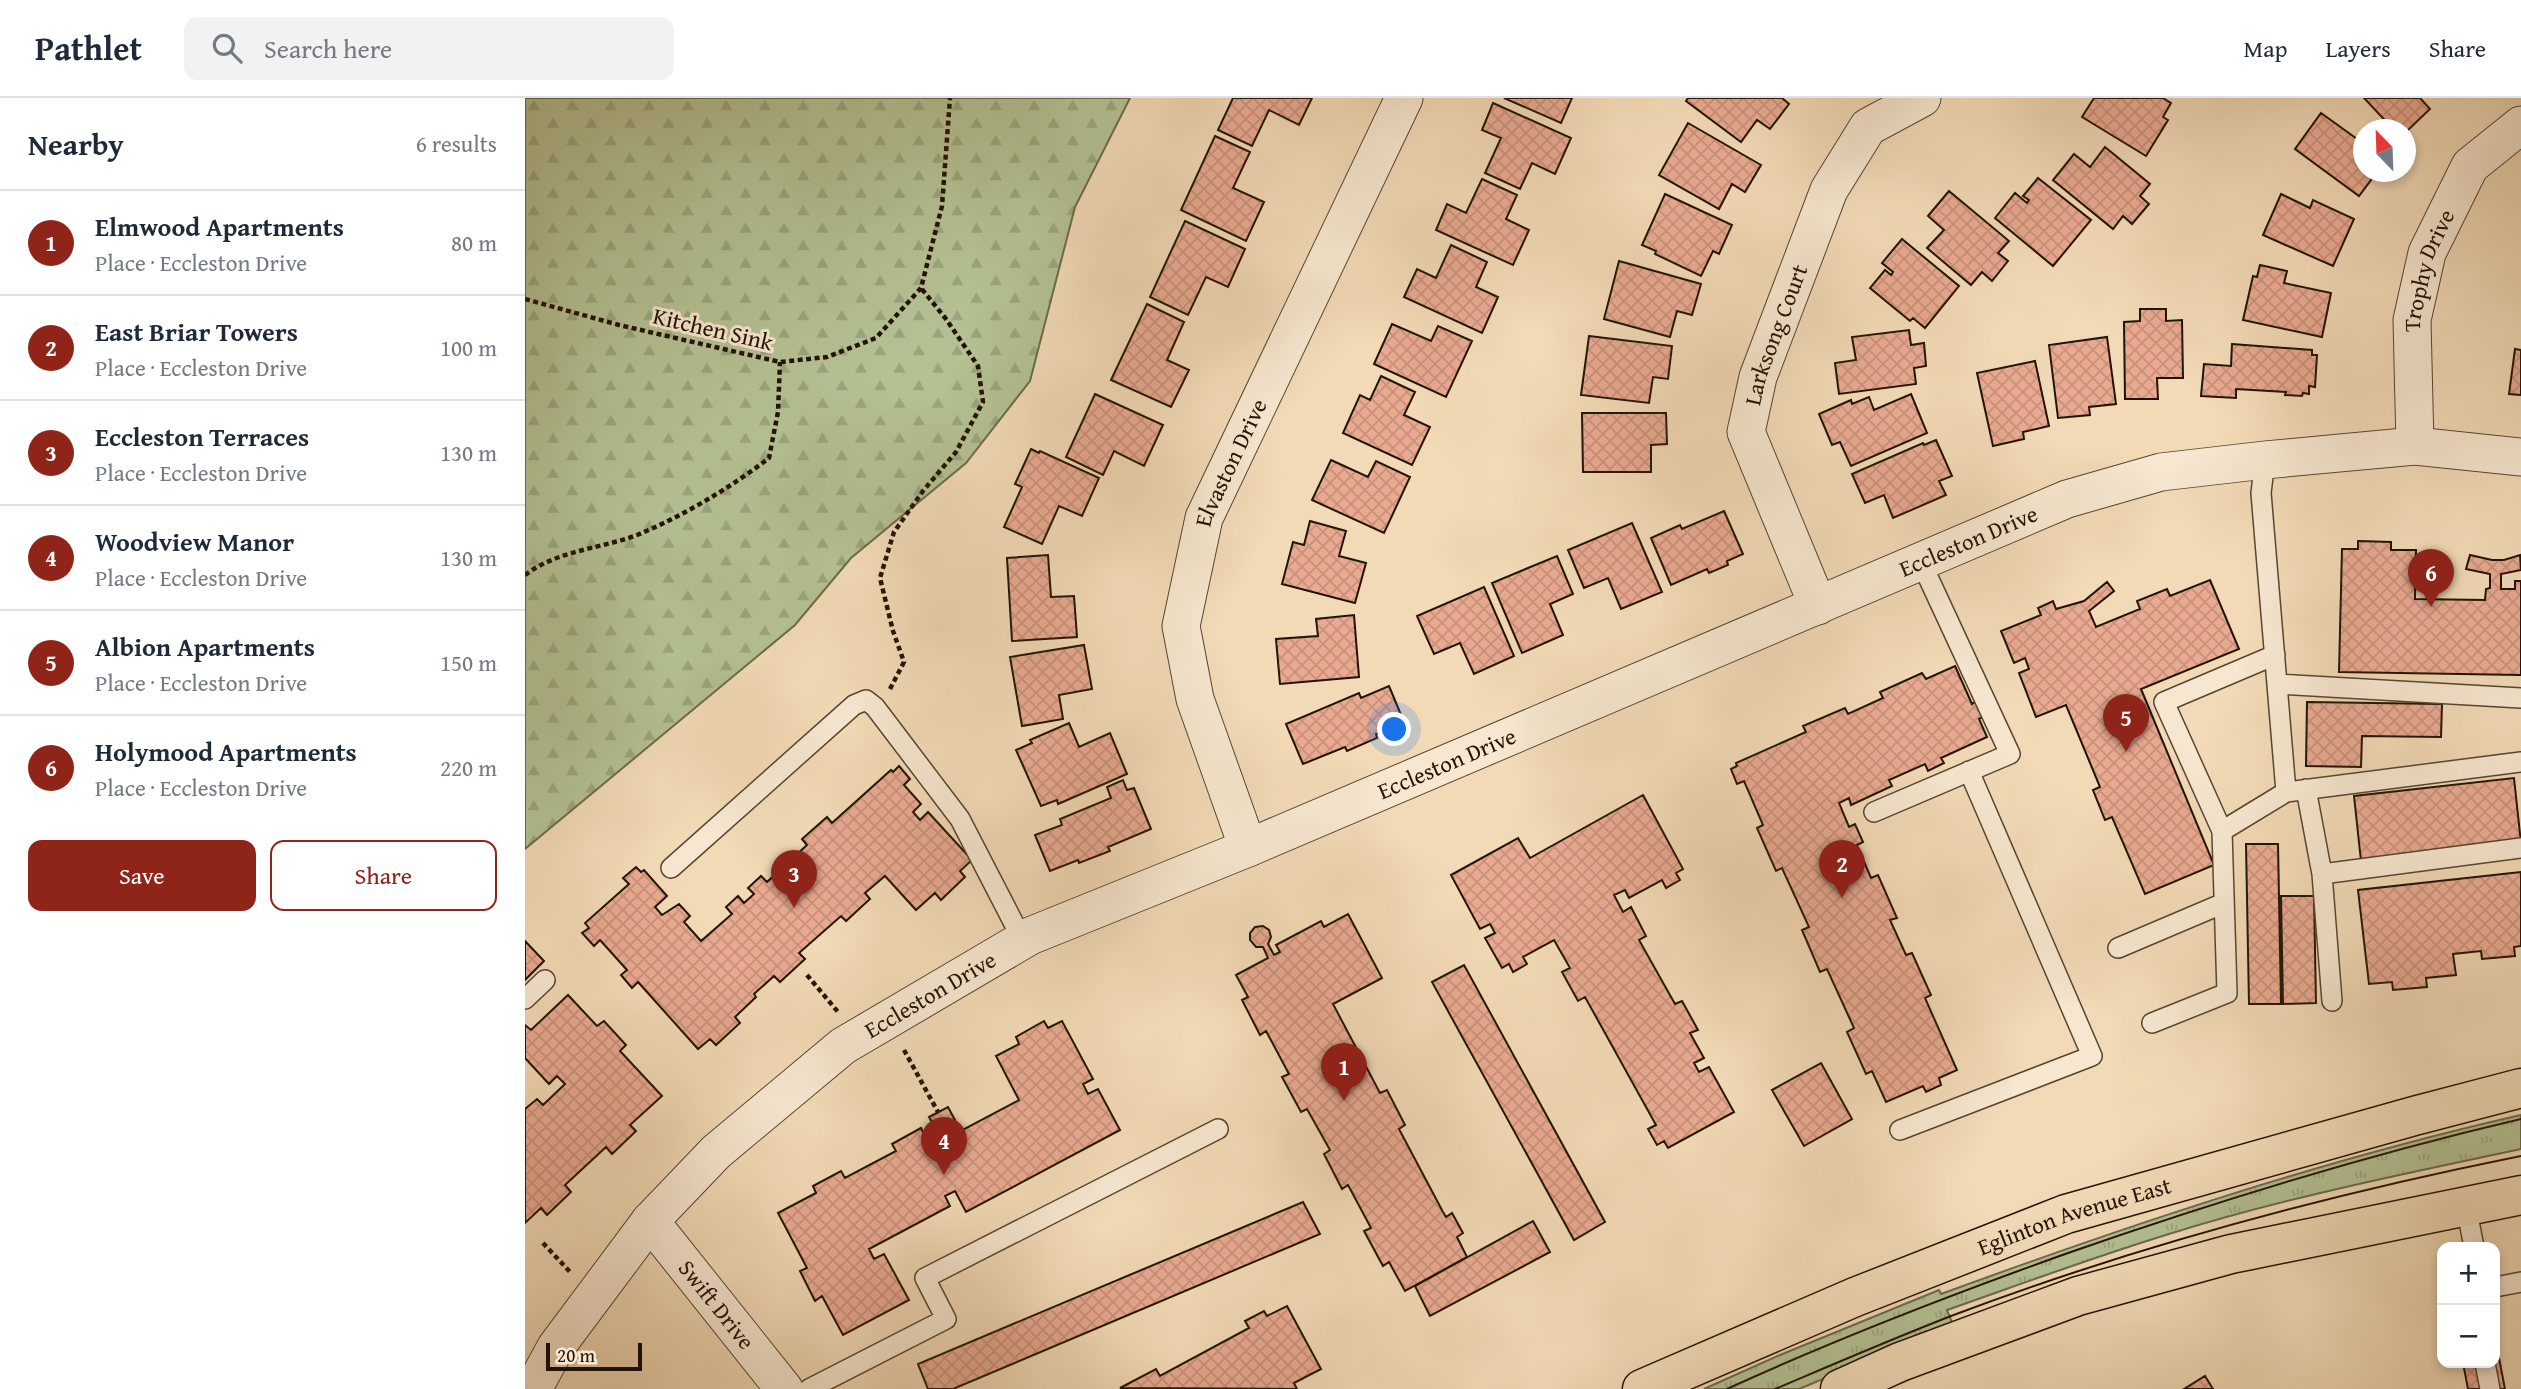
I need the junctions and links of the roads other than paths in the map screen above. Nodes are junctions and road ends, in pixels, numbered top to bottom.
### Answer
1 (1404, 98) edge
2 (1922, 98) edge
3 (2521, 125) edge
4 (2415, 446) junction
5 (2521, 457) edge
6 (2265, 460) junction
7 (1921, 562) junction
8 (1818, 606) junction
9 (2275, 655) junction
10 (2277, 684) junction
11 (2521, 698) edge
12 (2521, 762) edge
13 (1969, 771) junction
14 (2307, 789) junction
15 (2286, 792) junction
16 (1874, 812) dead end
17 (2222, 831) junction
18 (1248, 848) junction
19 (2521, 848) edge
20 (671, 868) dead end
21 (2322, 874) junction
22 (2224, 903) junction
23 (1023, 941) junction
24 (2118, 948) dead end
25 (545, 979) dead end
26 (525, 999) edge
27 (2332, 1001) dead end
28 (2152, 1023) dead end
29 (2521, 1088) edge
30 (1217, 1129) dead end
31 (1900, 1130) dead end
32 (2521, 1195) edge
33 (2466, 1206) junction
34 (650, 1221) junction
35 (2473, 1242) edge
36 (2521, 1282) edge
37 (2500, 1286) edge
38 (2486, 1368) edge
39 (541, 1385) edge
40 (784, 1389) edge
41 (809, 1389) edge
42 (1642, 1389) edge
43 (1840, 1389) edge
44 (2490, 1389) edge

1 - 18 street, Elvaston Drive
2 - 8 street, Larksong Court
3 - 4 street, Trophy Drive
4 - 5 street, Eccleston Drive
4 - 6 street, Eccleston Drive
6 - 7 street, Eccleston Drive
6 - 9 lane
7 - 8 street, Eccleston Drive
7 - 13 lane
8 - 18 street, Eccleston Drive
9 - 10 lane
9 - 17 lane
10 - 11 lane
10 - 15 lane
12 - 14 lane
13 - 16 lane
13 - 31 lane
14 - 15 lane
14 - 21 lane
15 - 17 lane
17 - 22 lane
18 - 23 street, Eccleston Drive
19 - 21 lane
20 - 23 lane
21 - 27 lane
22 - 24 lane
22 - 28 lane
23 - 34 street, Eccleston Drive
25 - 26 lane
29 - 42 main road, Eglinton Avenue East
30 - 41 lane
32 - 33 main road
33 - 35 lane
33 - 43 main road
34 - 39 street, Eccleston Drive
34 - 40 street, Swift Drive
36 - 37 lane
38 - 44 lane

